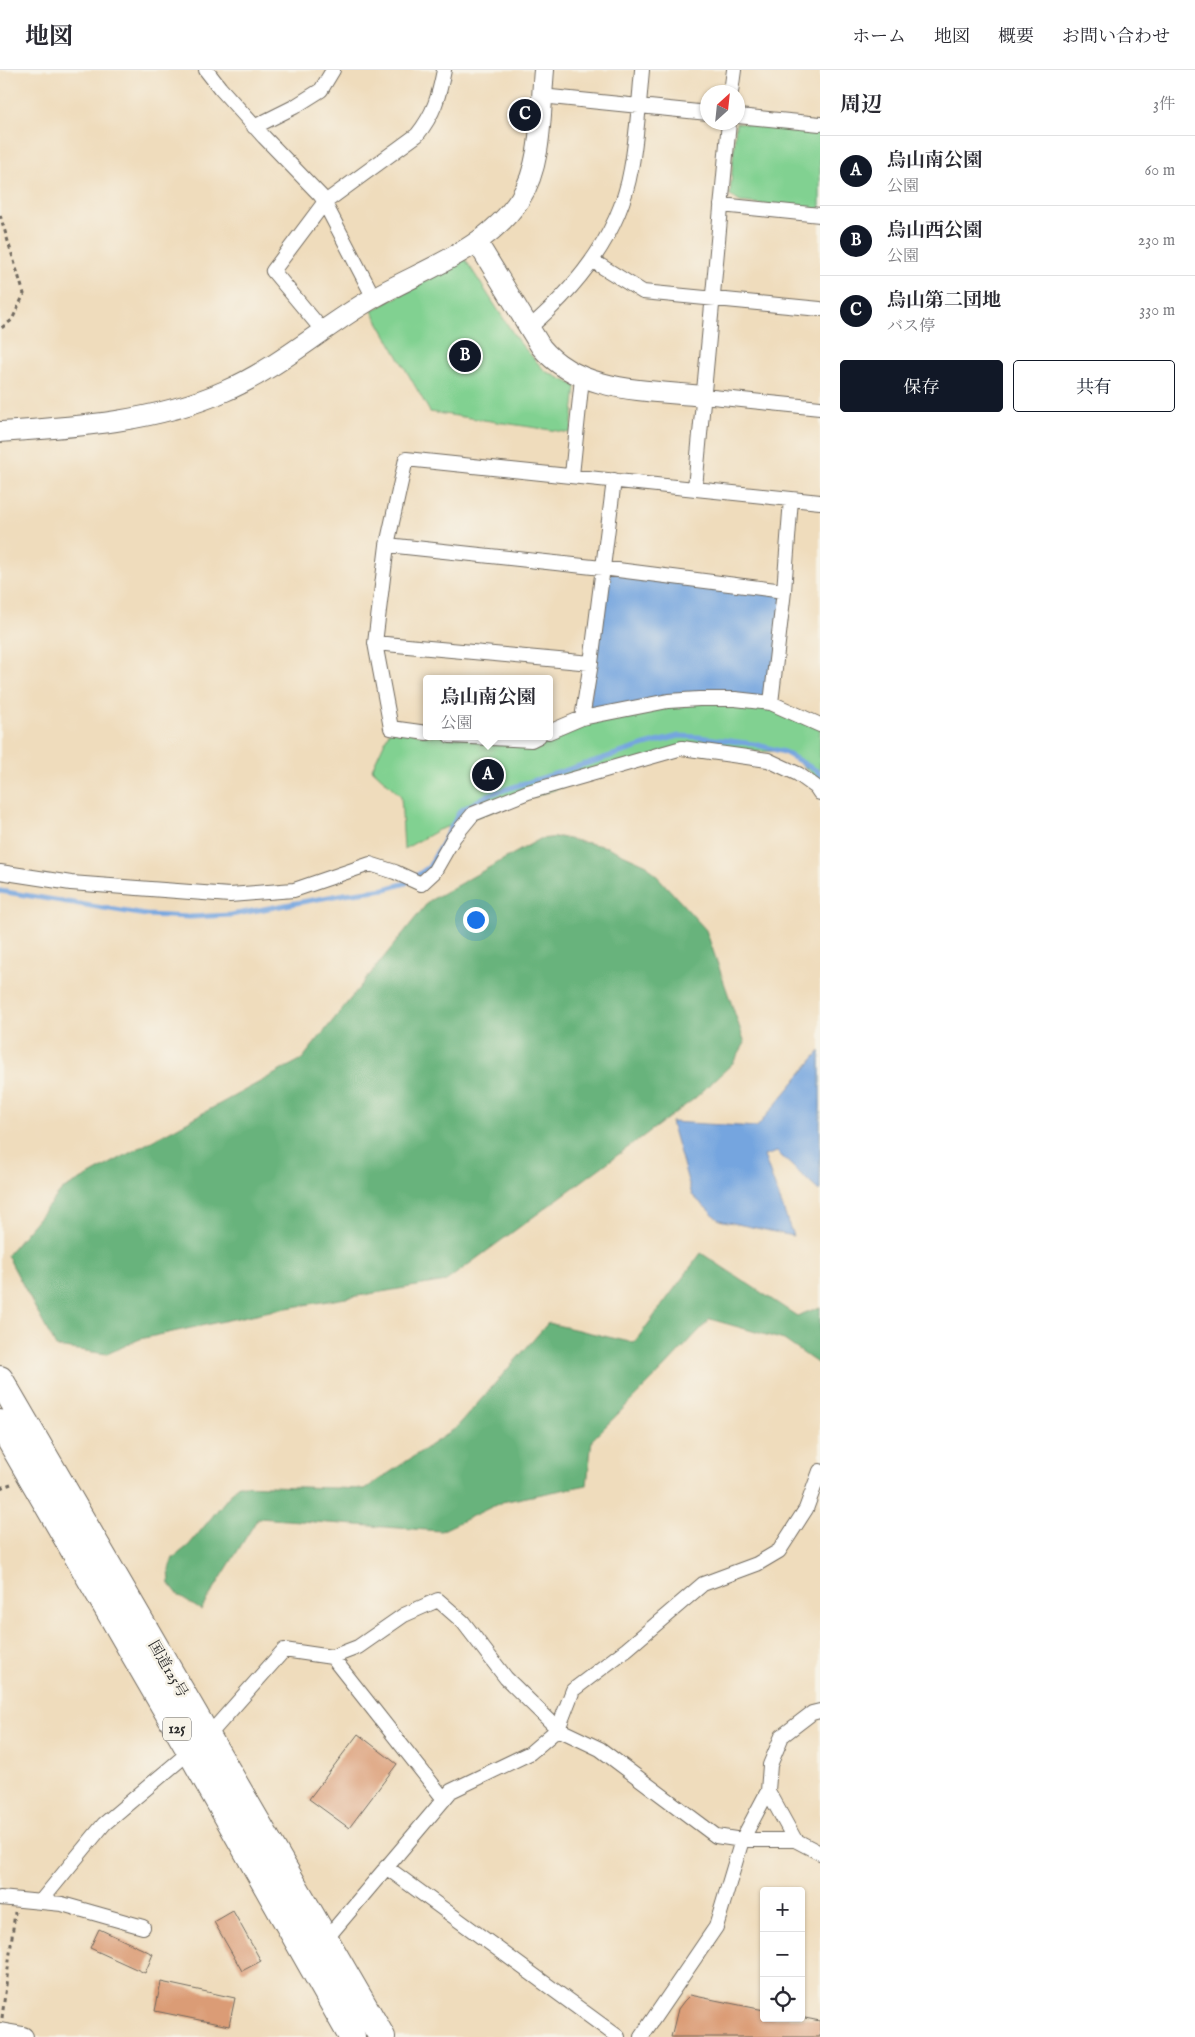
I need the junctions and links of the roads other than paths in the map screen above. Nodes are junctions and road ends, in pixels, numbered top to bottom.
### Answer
1 (206, 70) edge
2 (333, 70) edge
3 (444, 70) edge
4 (544, 70) edge
5 (642, 70) edge
6 (734, 70) edge
7 (733, 85) edge
8 (542, 96) junction
9 (638, 106) junction
10 (700, 112) edge
11 (745, 117) edge
12 (820, 124) edge
13 (254, 127) junction
14 (728, 130) edge
15 (324, 203) junction
16 (721, 204) junction
17 (820, 215) edge
18 (478, 242) junction
19 (593, 261) junction
20 (374, 298) junction
21 (712, 299) junction
22 (820, 309) edge
23 (529, 328) junction
24 (323, 332) junction
25 (582, 378) junction
26 (703, 396) junction
27 (820, 408) edge
28 (0, 432) edge
29 (572, 475) junction
30 (614, 480) junction
31 (695, 488) junction
32 (791, 499) junction
33 (820, 502) edge
34 (387, 545) junction
35 (602, 568) junction
36 (784, 591) junction
37 (375, 643) junction
38 (591, 663) junction
39 (771, 703) junction
40 (582, 718) junction
41 (820, 725) edge
42 (553, 730) edge
43 (423, 732) edge
44 (820, 793) edge
45 (0, 872) edge
46 (0, 1379) edge
47 (0, 1423) edge
48 (820, 1472) edge
49 (332, 1656) junction
50 (820, 1711) edge
51 (558, 1729) junction
52 (198, 1744) junction
53 (768, 1791) junction
54 (444, 1799) junction
55 (742, 1840) junction
56 (795, 1840) junction
57 (820, 1853) edge
58 (386, 1868) junction
59 (0, 1898) edge
60 (41, 1901) junction
61 (143, 1927) dead end
62 (326, 1939) junction
63 (1, 2027) edge
64 (23, 2037) edge
65 (352, 2037) edge
66 (382, 2037) edge
67 (618, 2037) edge
68 (641, 2037) edge

1 - 13 street
2 - 13 street
3 - 15 street
4 - 8 street
5 - 9 street
6 - 7 street
8 - 9 street
8 - 18 street
9 - 10 street
9 - 19 street
11 - 12 street
13 - 15 street
14 - 16 street
15 - 20 street
15 - 24 street
16 - 17 street
16 - 21 street
18 - 20 street
18 - 23 street
19 - 21 street
19 - 23 street
20 - 24 street
21 - 22 street
21 - 26 street
23 - 25 street
24 - 28 street
25 - 26 street
25 - 29 street
26 - 27 street
26 - 31 street
29 - 30 street
29 - 34 street
30 - 31 street
30 - 35 street
31 - 32 street
32 - 33 street
32 - 36 street
34 - 35 street
34 - 37 street
35 - 36 street
35 - 38 street
36 - 39 street
37 - 38 street
37 - 43 street
38 - 40 street
39 - 40 street
39 - 41 street
40 - 42 street
44 - 45 street
46 - 52 highway, 国道125号 / 125
47 - 52 highway, 国道125号 / 125
48 - 51 street
49 - 51 street
49 - 52 street
49 - 54 street
50 - 53 street
51 - 54 street
51 - 55 street
52 - 60 street
52 - 62 highway, 国道125号 / 125
52 - 65 highway, 国道125号 / 125
53 - 55 street
53 - 56 street
54 - 58 street
55 - 56 street
55 - 68 street
56 - 57 street
58 - 62 street
58 - 67 street
59 - 60 street
60 - 61 street
62 - 66 highway, 国道125号 / 125
63 - 64 street

